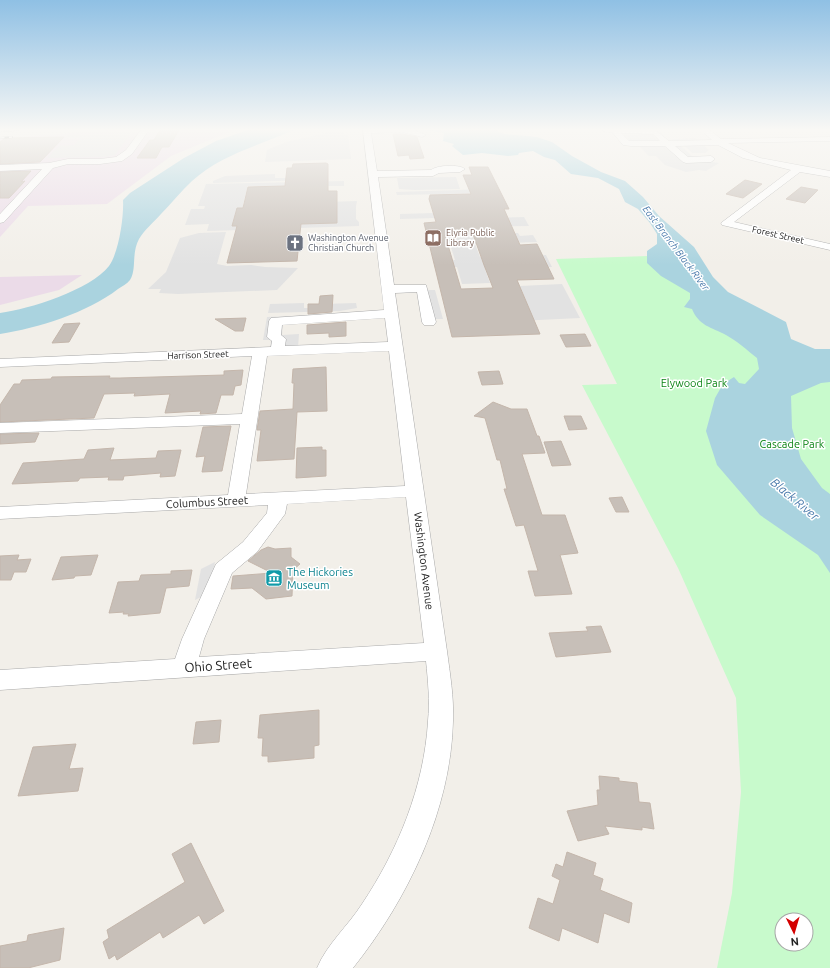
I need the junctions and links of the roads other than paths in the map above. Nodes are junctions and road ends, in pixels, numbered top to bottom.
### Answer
1 (42, 175) edge
2 (373, 175) edge
3 (789, 175) edge
4 (0, 220) edge
5 (830, 247) edge
6 (388, 290) junction
7 (391, 309) junction
8 (271, 311) dead end
9 (429, 322) dead end
10 (396, 346) junction
11 (278, 351) junction
12 (260, 352) junction
13 (0, 363) edge
14 (249, 418) junction
15 (0, 428) edge
16 (415, 491) junction
17 (280, 498) junction
18 (236, 500) junction
19 (0, 513) edge
20 (436, 650) junction
21 (184, 668) junction
22 (0, 680) edge
23 (333, 968) edge

1 - 4 street
2 - 6 street, Washington Avenue
3 - 5 street, Forest Street
6 - 7 street, Washington Avenue
6 - 9 street
7 - 8 street
7 - 10 street, Washington Avenue
7 - 11 street
10 - 11 street, Harrison Street
10 - 16 street, Washington Avenue
11 - 12 street, Harrison Street
12 - 13 street, Harrison Street
12 - 14 street
14 - 15 street
14 - 18 street
16 - 17 street, Columbus Street
16 - 20 street, Washington Avenue
17 - 18 street, Columbus Street
17 - 21 street
18 - 19 street, Columbus Street
20 - 21 street, Ohio Street
20 - 23 street, Washington Avenue
21 - 22 street, Ohio Street

